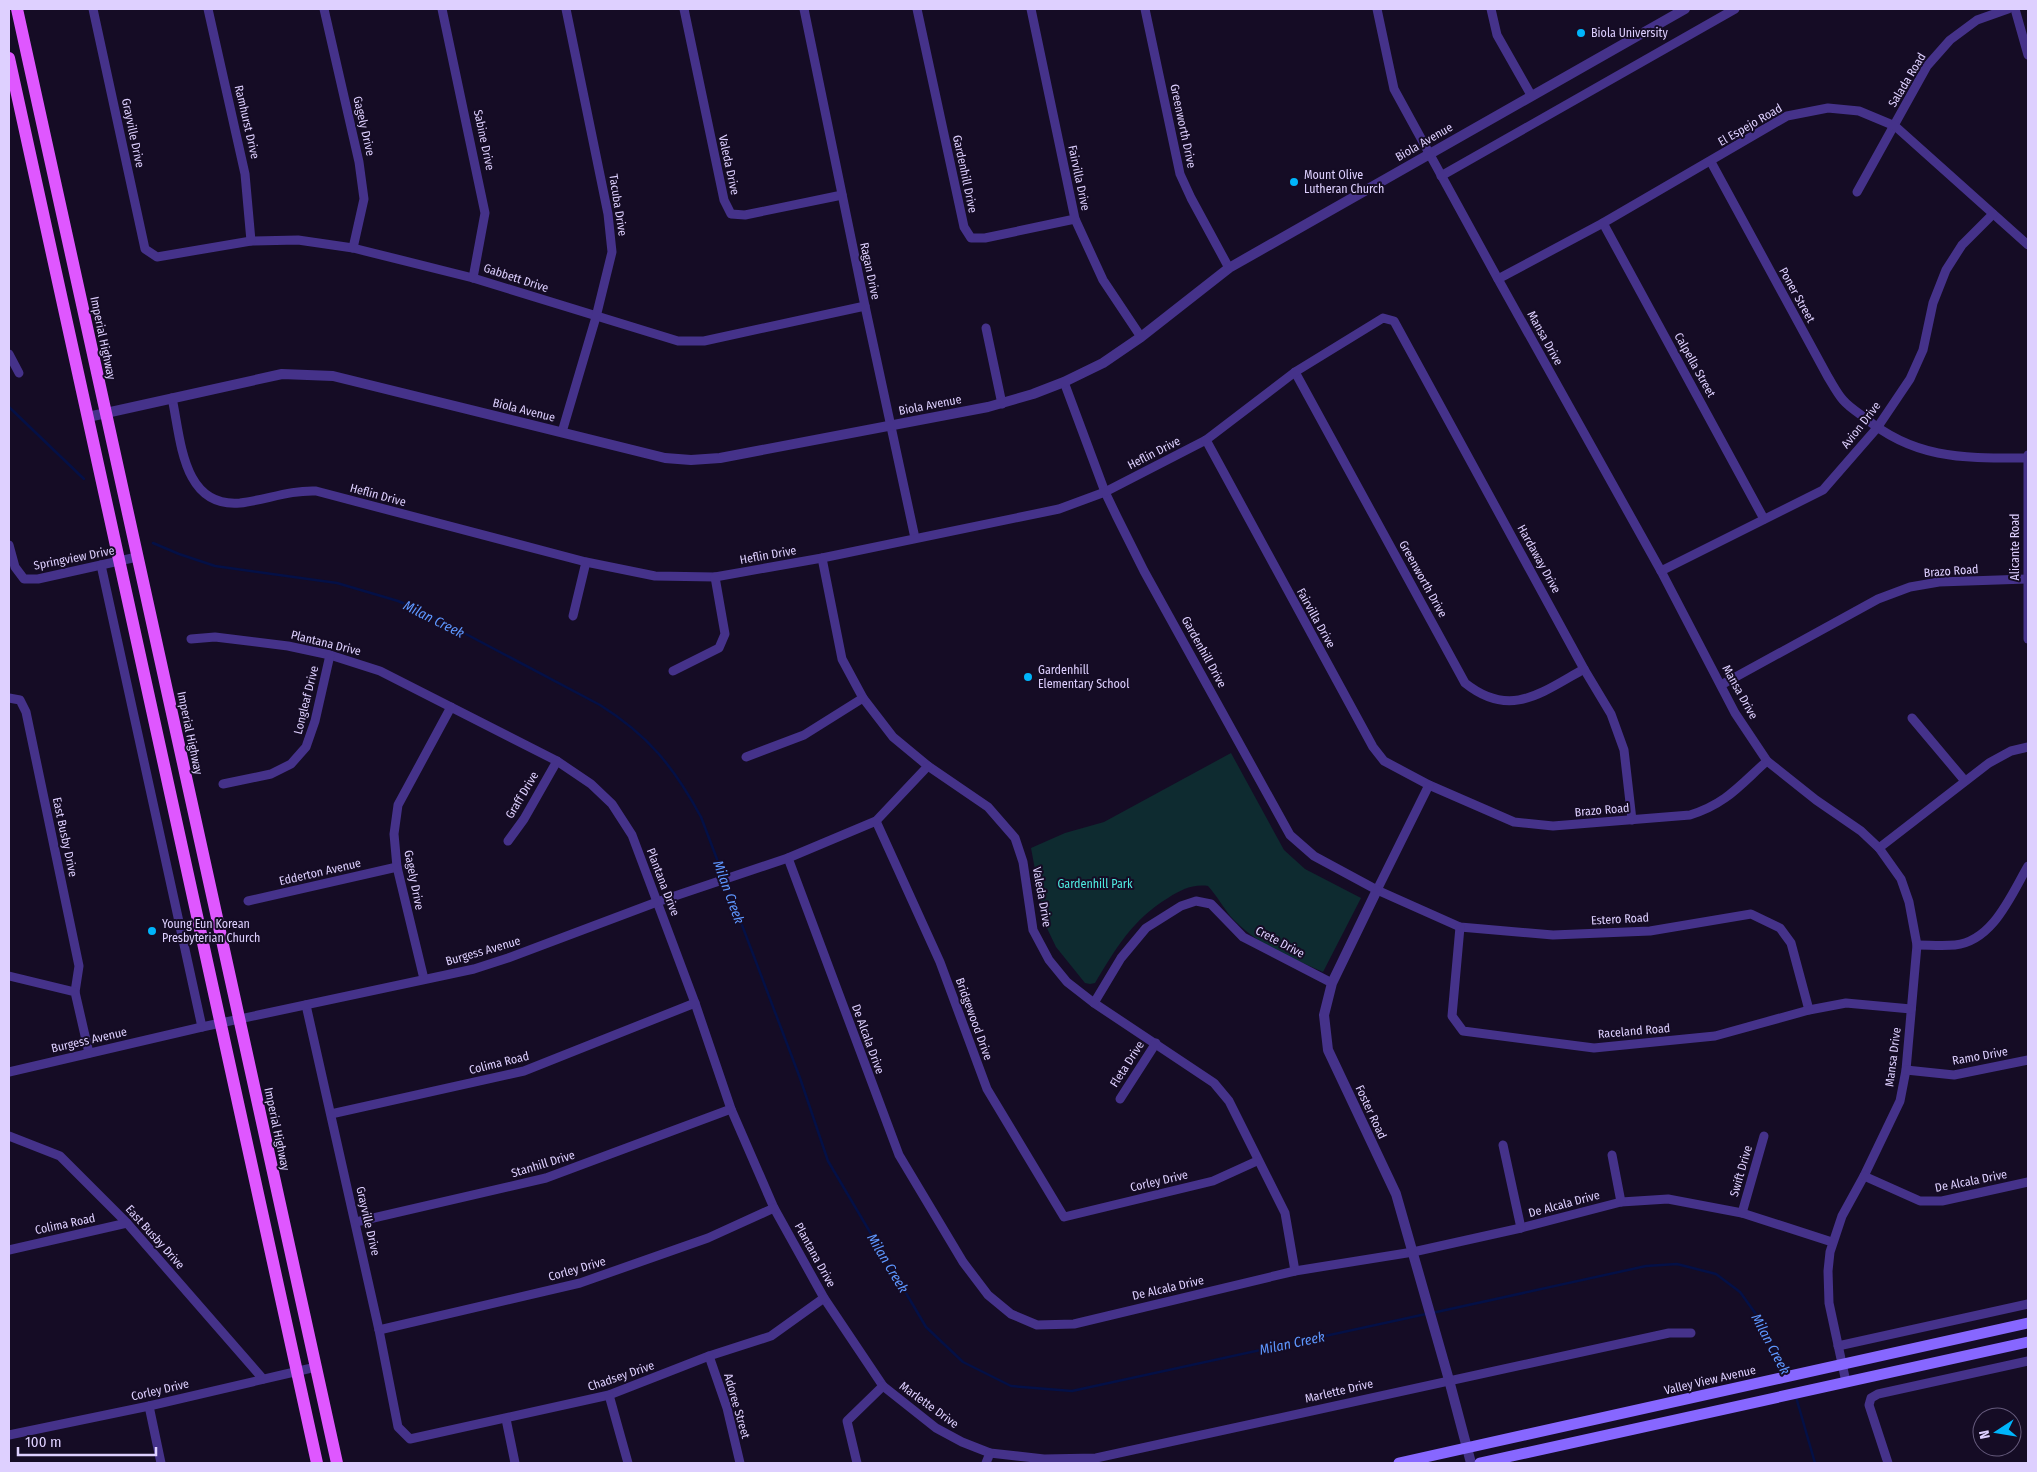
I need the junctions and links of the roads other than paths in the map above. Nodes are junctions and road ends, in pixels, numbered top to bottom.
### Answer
1 (17, 9) edge
2 (93, 9) edge
3 (208, 9) edge
4 (324, 9) edge
5 (442, 9) edge
6 (566, 9) edge
7 (684, 9) edge
8 (804, 9) edge
9 (917, 9) edge
10 (1031, 9) edge
11 (1145, 9) edge
12 (1378, 9) edge
13 (1491, 9) edge
14 (1685, 9) edge
15 (1735, 9) edge
16 (2008, 9) edge
17 (2015, 9) edge
18 (2028, 55) edge
19 (9, 58) edge
20 (1531, 95) junction
21 (1895, 126) junction
22 (1429, 154) junction
23 (1711, 162) junction
24 (1441, 176) junction
25 (1857, 192) dead end
26 (842, 195) junction
27 (1993, 214) junction
28 (1075, 219) junction
29 (1603, 224) junction
30 (251, 241) junction
31 (2028, 245) edge
32 (353, 248) junction
33 (156, 257) joint
34 (1229, 268) junction
35 (473, 278) junction
36 (1498, 279) junction
37 (865, 306) junction
38 (596, 317) junction
39 (1394, 321) joint
40 (986, 328) dead end
41 (1141, 337) junction
42 (9, 354) edge
43 (1295, 372) junction
44 (19, 373) dead end
45 (1064, 382) junction
46 (172, 398) junction
47 (1002, 404) junction
48 (106, 413) junction
49 (88, 417) junction
50 (891, 425) junction
51 (1877, 428) junction
52 (562, 432) junction
53 (1206, 440) junction
54 (2028, 457) edge
55 (1105, 492) junction
56 (1764, 519) junction
57 (915, 538) junction
58 (9, 545) edge
59 (137, 557) junction
60 (822, 558) junction
61 (120, 561) junction
62 (586, 562) junction
63 (101, 565) junction
64 (1661, 571) junction
65 (715, 577) junction
66 (2027, 579) edge
67 (573, 616) dead end
68 (192, 639) dead end
69 (2028, 639) edge
70 (330, 654) junction
71 (1584, 669) junction
72 (673, 671) dead end
73 (1721, 685) junction
74 (9, 698) edge
75 (863, 698) junction
76 (451, 707) junction
77 (1912, 718) dead end
78 (2028, 747) edge
79 (746, 757) dead end
80 (557, 761) junction
81 (1767, 761) junction
82 (928, 766) junction
83 (1964, 781) junction
84 (223, 784) dead end
85 (1428, 784) junction
86 (1632, 820) junction
87 (876, 821) junction
88 (508, 841) dead end
89 (1879, 848) junction
90 (788, 858) junction
91 (2028, 866) edge
92 (397, 867) junction
93 (1377, 890) junction
94 (248, 901) dead end
95 (657, 902) junction
96 (1460, 927) junction
97 (1917, 945) junction
98 (9, 976) edge
99 (424, 979) junction
100 (1332, 984) junction
101 (75, 992) junction
102 (695, 1003) junction
103 (1094, 1003) junction
104 (306, 1005) junction
105 (1911, 1009) junction
106 (1809, 1010) junction
107 (239, 1019) junction
108 (221, 1023) junction
109 (202, 1027) junction
110 (1156, 1043) junction
111 (89, 1053) junction
112 (2028, 1060) edge
113 (1906, 1070) junction
114 (9, 1072) edge
115 (1120, 1099) dead end
116 (732, 1109) junction
117 (331, 1114) junction
118 (9, 1136) edge
119 (1764, 1136) dead end
120 (1503, 1145) dead end
121 (1612, 1155) dead end
122 (1257, 1161) junction
123 (1864, 1176) junction
124 (2028, 1182) edge
125 (1621, 1202) junction
126 (774, 1208) junction
127 (1742, 1213) junction
128 (1064, 1217) joint
129 (356, 1222) junction
130 (127, 1223) junction
131 (1521, 1228) junction
132 (1832, 1242) junction
133 (9, 1250) edge
134 (1413, 1252) junction
135 (1295, 1271) junction
136 (824, 1298) junction
137 (2028, 1304) edge
138 (2028, 1323) edge
139 (379, 1330) junction
140 (1691, 1333) dead end
141 (2028, 1342) edge
142 (1838, 1346) junction
143 (709, 1356) junction
144 (2028, 1361) edge
145 (1842, 1364) junction
146 (316, 1367) junction
147 (297, 1371) junction
148 (263, 1379) junction
149 (1449, 1380) junction
150 (1846, 1382) junction
151 (883, 1386) junction
152 (609, 1395) junction
153 (149, 1406) junction
154 (506, 1419) junction
155 (9, 1435) edge
156 (410, 1440) joint
157 (1467, 1448) junction
158 (990, 1453) junction
159 (161, 1463) edge
160 (317, 1463) edge
161 (337, 1463) edge
162 (516, 1463) edge
163 (628, 1463) edge
164 (740, 1463) edge
165 (856, 1463) edge
166 (986, 1463) edge
167 (1399, 1463) edge
168 (1471, 1463) edge
169 (1480, 1463) edge
170 (1888, 1463) edge

1 - 48 main road, Imperial Highway
2 - 33 street, Grayville Drive
3 - 30 street, Ramhurst Drive
4 - 32 street, Gagely Drive
5 - 35 street, Sabine Drive
6 - 38 street, Tacuba Drive
7 - 26 street, Valeda Drive
8 - 26 street, Ragan Drive
9 - 28 street, Gardenhill Drive
10 - 28 street, Fairvilla Drive
11 - 34 street, Greenworth Drive
12 - 22 street, Mansa Drive
13 - 20 street
14 - 20 street, Biola Avenue
15 - 24 street
16 - 21 street, Salada Road
17 - 18 street
19 - 49 main road
20 - 22 street, Biola Avenue
21 - 23 street, El Espejo Road
21 - 25 street, Salada Road
21 - 27 street, El Espejo Road
22 - 24 street, Mansa Drive
22 - 34 street, Biola Avenue
23 - 29 street, El Espejo Road
23 - 51 street, Poner Street
24 - 36 street, Mansa Drive
26 - 37 street, Ragan Drive
27 - 31 street, El Espejo Road
27 - 51 street, Avion Drive
28 - 41 street, Fairvilla Drive
29 - 36 street, El Espejo Road
29 - 56 street, Calpella Street
30 - 32 street, Gabbett Drive
30 - 33 street, Gabbett Drive
32 - 35 street, Gabbett Drive
34 - 41 street, Biola Avenue
35 - 38 street, Gabbett Drive
36 - 64 street, Mansa Drive
37 - 38 street, Gabbett Drive
37 - 50 street, Ragan Drive
38 - 52 street, Tacuba Drive
39 - 43 street, Heflin Drive
39 - 71 street, Hardaway Drive
40 - 47 street
41 - 45 street, Biola Avenue
42 - 44 street
43 - 53 street, Heflin Drive
43 - 71 street, Greenworth Drive
45 - 47 street, Biola Avenue
45 - 55 street, Gardenhill Drive
46 - 48 street, Biola Avenue
46 - 52 street, Biola Avenue
46 - 62 street, Heflin Drive
47 - 50 street, Biola Avenue
48 - 49 street, Biola Avenue
48 - 59 main road, Imperial Highway
49 - 61 main road
50 - 52 street, Biola Avenue
50 - 57 street, Ragan Drive
51 - 54 street, Poner Street
51 - 56 street, Avion Drive
53 - 55 street, Heflin Drive
53 - 85 street, Fairvilla Drive
54 - 66 street, Alicante Road
55 - 57 street, Heflin Drive
55 - 93 street, Gardenhill Drive
56 - 64 street, Avion Drive
57 - 60 street, Heflin Drive
58 - 63 street, Springview Drive
59 - 61 street, Springview Drive
59 - 107 main road, Imperial Highway
60 - 65 street, Heflin Drive
60 - 75 street, Valeda Drive
61 - 63 street, Springview Drive
61 - 108 main road
62 - 65 street, Heflin Drive
62 - 67 street
63 - 109 street
64 - 73 street, Mansa Drive
65 - 72 street
66 - 69 street, Alicante Road
66 - 73 street, Brazo Road
68 - 70 street, Plantana Drive
70 - 76 street, Plantana Drive
70 - 84 street, Longleaf Drive
71 - 86 street, Hardaway Drive
73 - 81 street, Mansa Drive
74 - 101 street, East Busby Drive
75 - 79 street
75 - 82 street, Valeda Drive
76 - 80 street, Plantana Drive
76 - 92 street, Gagely Drive
77 - 83 street
78 - 83 street
80 - 88 street, Graff Drive
80 - 95 street, Plantana Drive
81 - 86 street, Brazo Road
81 - 89 street, Mansa Drive
82 - 87 street, Burgess Avenue
82 - 103 street, Valeda Drive
83 - 89 street
85 - 86 street, Brazo Road
85 - 93 street, Foster Road
87 - 90 street, Burgess Avenue
87 - 128 street, Bridgewood Drive
89 - 97 street, Mansa Drive
90 - 95 street, Burgess Avenue
90 - 135 street, De Alcala Drive
91 - 97 street
92 - 94 street, Edderton Avenue
92 - 99 street, Gagely Drive
93 - 96 street, Estero Road
93 - 100 street, Foster Road
95 - 99 street, Burgess Avenue
95 - 102 street, Plantana Drive
96 - 106 street, Estero Road
96 - 106 street, Raceland Road
97 - 105 street, Mansa Drive
98 - 101 street
99 - 104 street, Burgess Avenue
100 - 103 street, Crete Drive
100 - 134 street, Foster Road
101 - 111 street
102 - 116 street, Plantana Drive
102 - 117 street, Colima Road
103 - 110 street, Valeda Drive
104 - 107 street, Burgess Avenue
104 - 117 street, Grayville Drive
105 - 106 street, Raceland Road
105 - 113 street, Mansa Drive
107 - 108 street, Burgess Avenue
107 - 146 main road, Imperial Highway
108 - 109 street, Burgess Avenue
108 - 147 main road
109 - 111 street, Burgess Avenue
110 - 115 street, Fleta Drive
110 - 122 street, Valeda Drive
111 - 114 street, Burgess Avenue
112 - 113 street, Ramo Drive
113 - 123 street, Mansa Drive
116 - 126 street, Plantana Drive
116 - 129 street, Stanhill Drive
117 - 129 street, Grayville Drive
118 - 130 street, East Busby Drive
119 - 127 street, Swift Drive
120 - 131 street
121 - 125 street
122 - 128 street, Corley Drive
122 - 135 street, Valeda Drive
123 - 124 street, De Alcala Drive
123 - 132 street, Mansa Drive
125 - 127 street, De Alcala Drive
125 - 131 street, De Alcala Drive
126 - 136 street, Plantana Drive
126 - 139 street, Corley Drive
127 - 132 street, De Alcala Drive
129 - 139 street, Grayville Drive
130 - 133 street, Colima Road
130 - 148 street, East Busby Drive
131 - 134 street, De Alcala Drive
132 - 142 street, Mansa Drive
134 - 135 street, De Alcala Drive
134 - 149 street, Foster Road
136 - 143 street, Chadsey Drive
136 - 151 street, Plantana Drive
137 - 142 street
138 - 145 main road, Valley View Avenue
139 - 156 street, Grayville Drive
140 - 149 street, Marlette Drive
141 - 150 main road
142 - 145 street, Mansa Drive
143 - 152 street, Chadsey Drive
143 - 164 street, Adoree Street
144 - 170 street
145 - 150 street, Mansa Drive
145 - 157 main road, Valley View Avenue
146 - 147 street, Corley Drive
146 - 161 main road, Imperial Highway
147 - 148 street, Corley Drive
147 - 160 main road
148 - 153 street, Corley Drive
149 - 157 street, Foster Road
149 - 158 street, Marlette Drive
150 - 169 main road
151 - 158 street, Marlette Drive
151 - 165 street
152 - 154 street, Chadsey Drive
152 - 163 street
153 - 155 street, Corley Drive
153 - 159 street
154 - 156 street, Chadsey Drive
154 - 162 street
157 - 167 main road, Valley View Avenue
157 - 168 street, Foster Road
158 - 166 street

